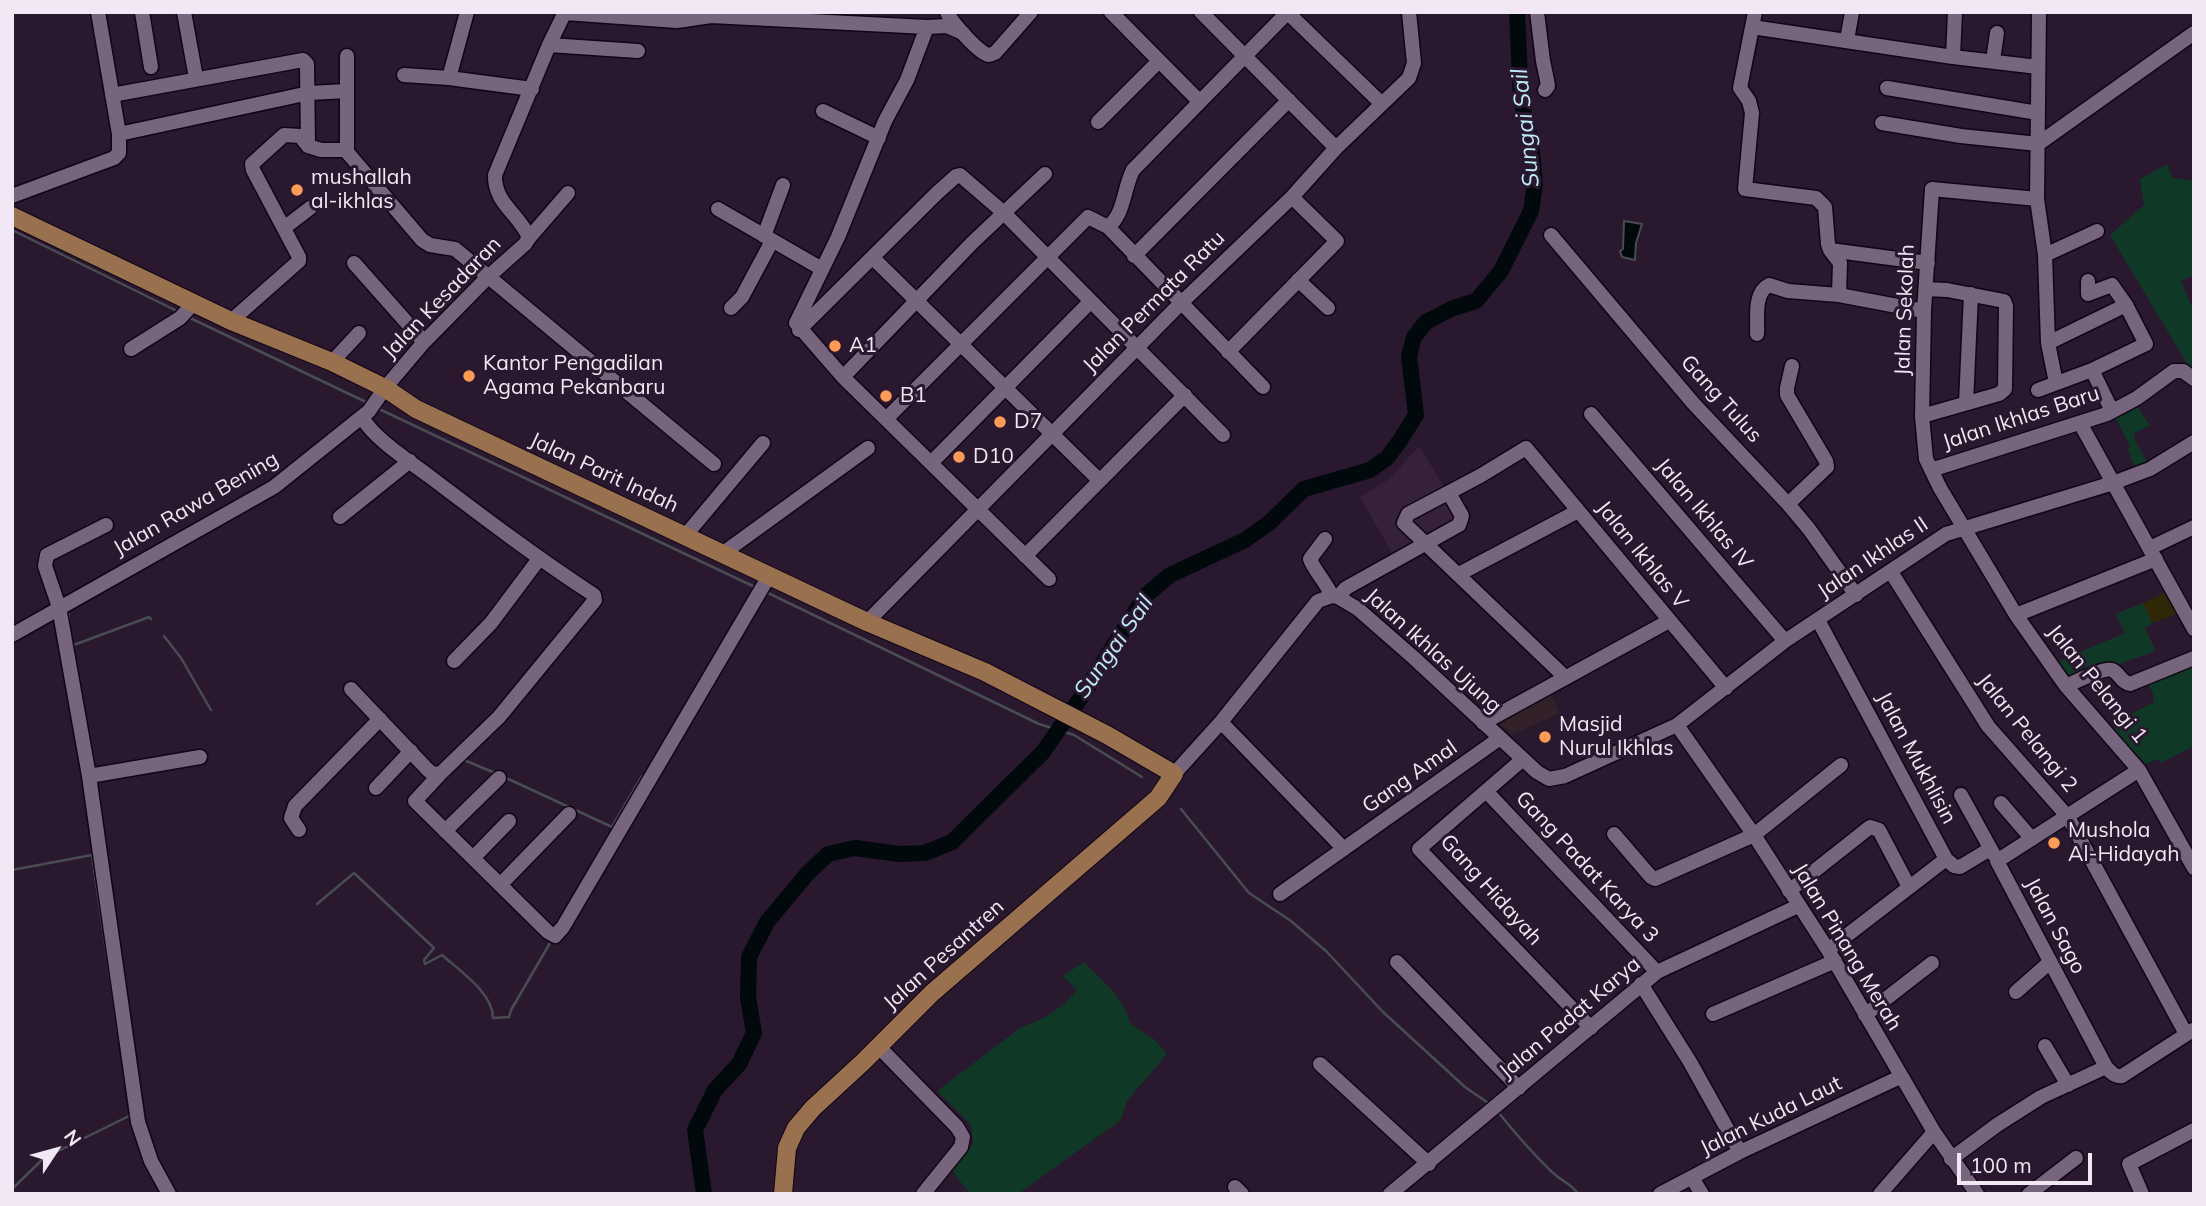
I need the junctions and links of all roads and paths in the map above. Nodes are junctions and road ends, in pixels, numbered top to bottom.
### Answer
1 (98, 12) edge
2 (142, 12) edge
3 (184, 12) edge
4 (467, 12) edge
5 (947, 12) edge
6 (1031, 12) edge
7 (1111, 12) edge
8 (1202, 12) edge
9 (1287, 12) edge
10 (1409, 12) edge
11 (1537, 12) edge
12 (1852, 12) edge
13 (1955, 12) edge
14 (2039, 12) edge
15 (565, 13) edge
16 (867, 18) edge
17 (1754, 20) edge
18 (927, 27) junction
19 (963, 33) junction
20 (1997, 33) dead end
21 (2194, 33) edge
22 (1847, 40) junction
23 (549, 45) junction
24 (638, 51) dead end
25 (347, 56) dead end
26 (1245, 56) junction
27 (1953, 57) junction
28 (1993, 60) junction
29 (1159, 61) junction
30 (151, 67) dead end
31 (2038, 67) junction
32 (404, 75) dead end
33 (196, 78) junction
34 (450, 78) junction
35 (1887, 88) dead end
36 (532, 89) junction
37 (1545, 90) dead end
38 (347, 91) junction
39 (309, 93) junction
40 (112, 95) junction
41 (1199, 100) junction
42 (1289, 100) junction
43 (1381, 104) junction
44 (823, 111) dead end
45 (2038, 113) junction
46 (1098, 122) dead end
47 (1882, 123) dead end
48 (119, 134) junction
49 (879, 138) junction
50 (2038, 144) junction
51 (308, 146) junction
52 (1336, 148) junction
53 (347, 150) junction
54 (1045, 174) dead end
55 (783, 185) dead end
56 (568, 193) dead end
57 (12, 196) edge
58 (1292, 197) junction
59 (2037, 200) junction
60 (310, 208) dead end
61 (718, 209) dead end
62 (1004, 213) junction
63 (12, 216) edge
64 (284, 228) junction
65 (1108, 228) junction
66 (2096, 231) dead end
67 (1550, 235) dead end
68 (529, 238) junction
69 (768, 238) junction
70 (1830, 250) junction
71 (2045, 255) junction
72 (1134, 256) junction
73 (873, 258) junction
74 (1047, 259) junction
75 (1928, 263) junction
76 (354, 264) dead end
77 (822, 269) junction
78 (488, 277) junction
79 (1298, 280) junction
80 (2088, 281) dead end
81 (1927, 289) junction
82 (1971, 294) junction
83 (1839, 296) junction
84 (918, 300) junction
85 (1090, 302) junction
86 (1180, 304) junction
87 (2126, 305) junction
88 (731, 308) dead end
89 (1328, 308) dead end
90 (188, 310) junction
91 (1924, 311) junction
92 (231, 321) junction
93 (799, 330) junction
94 (359, 334) dead end
95 (1757, 334) dead end
96 (424, 342) junction
97 (2048, 342) junction
98 (962, 344) junction
99 (1138, 348) junction
100 (131, 349) dead end
101 (1228, 352) junction
102 (332, 362) junction
103 (1792, 366) dead end
104 (2092, 370) junction
105 (843, 377) junction
106 (2194, 379) edge
107 (2056, 383) junction
108 (1006, 387) junction
109 (1263, 387) dead end
110 (385, 388) junction
111 (2038, 390) dead end
112 (1185, 395) junction
113 (1966, 403) junction
114 (2112, 411) junction
115 (365, 414) junction
116 (1591, 414) dead end
117 (1922, 415) junction
118 (887, 419) junction
119 (2080, 423) junction
120 (1052, 433) junction
121 (1223, 435) dead end
122 (2194, 442) edge
123 (763, 443) dead end
124 (868, 447) dead end
125 (410, 461) junction
126 (931, 463) junction
127 (714, 464) dead end
128 (1931, 470) junction
129 (1099, 481) junction
130 (2113, 483) junction
131 (1450, 493) junction
132 (1788, 504) junction
133 (978, 509) junction
134 (1578, 511) junction
135 (340, 517) dead end
136 (106, 525) dead end
137 (2194, 527) edge
138 (1965, 528) junction
139 (685, 536) junction
140 (1325, 539) dead end
141 (1426, 542) junction
142 (2153, 553) junction
143 (722, 554) junction
144 (1025, 556) junction
145 (539, 559) junction
146 (1891, 572) junction
147 (1459, 574) junction
148 (1049, 579) dead end
149 (767, 580) junction
150 (1856, 595) junction
151 (1335, 596) junction
152 (2188, 605) edge
153 (59, 607) junction
154 (2016, 615) junction
155 (1818, 620) junction
156 (1669, 621) junction
157 (867, 622) junction
158 (2194, 629) edge
159 (12, 635) edge
160 (1785, 641) junction
161 (2194, 658) edge
162 (454, 661) dead end
163 (1566, 678) junction
164 (2066, 686) junction
165 (1726, 688) junction
166 (351, 690) dead end
167 (380, 719) junction
168 (1221, 722) junction
169 (1483, 723) junction
170 (1677, 724) junction
171 (1500, 738) junction
172 (411, 751) junction
173 (200, 757) dead end
174 (1523, 759) junction
175 (1841, 765) dead end
176 (2140, 770) junction
177 (441, 773) junction
178 (1174, 774) junction
179 (89, 776) junction
180 (499, 778) dead end
181 (376, 788) dead end
182 (1486, 791) junction
183 (1961, 795) dead end
184 (2001, 803) dead end
185 (569, 814) dead end
186 (2068, 817) junction
187 (509, 821) dead end
188 (299, 830) dead end
189 (446, 831) junction
190 (1614, 834) dead end
191 (1754, 835) junction
192 (2032, 839) junction
193 (2189, 847) edge
194 (1344, 849) junction
195 (1994, 855) junction
196 (473, 858) junction
197 (1946, 859) junction
198 (2194, 868) edge
199 (500, 885) junction
200 (1909, 887) junction
201 (1788, 891) junction
202 (1280, 894) dead end
203 (1798, 906) junction
204 (1831, 955) junction
205 (1397, 962) dead end
206 (1932, 962) dead end
207 (2050, 962) junction
208 (1657, 972) junction
209 (1641, 984) junction
210 (2015, 992) dead end
211 (1713, 1014) dead end
212 (1865, 1015) junction
213 (1591, 1028) junction
214 (2190, 1031) edge
215 (2045, 1046) dead end
216 (879, 1047) junction
217 (1320, 1064) dead end
218 (2106, 1067) junction
219 (1900, 1077) junction
220 (2068, 1085) junction
221 (1519, 1088) junction
222 (2194, 1130) edge
223 (1934, 1132) junction
224 (1740, 1152) junction
225 (2076, 1158) dead end
226 (1951, 1159) junction
227 (1429, 1164) junction
228 (1692, 1178) junction
229 (169, 1194) edge
230 (783, 1194) edge
231 (923, 1194) edge
232 (1390, 1194) edge
233 (1660, 1194) edge
234 (1702, 1194) edge
235 (1880, 1194) edge
236 (1977, 1194) edge
237 (2029, 1194) edge
238 (2142, 1194) edge

1 - 40 street
2 - 30 street
3 - 33 street
4 - 34 street
5 - 19 street
6 - 19 street
7 - 29 street
8 - 26 street
9 - 26 street
9 - 43 street
10 - 43 street, Jalan Permata Ratu
11 - 37 street
12 - 22 street
13 - 27 street
14 - 31 street
15 - 16 street
15 - 23 street, Jalan Kesadaran
16 - 18 street
17 - 22 street
17 - 70 street
18 - 19 street
18 - 49 street
20 - 28 street
21 - 50 street
22 - 27 street
23 - 24 street
23 - 36 street, Jalan Kesadaran
25 - 38 street
26 - 41 street
26 - 42 street
27 - 28 street
28 - 31 street
29 - 41 street
29 - 46 street
31 - 45 street
32 - 34 street
33 - 39 street
33 - 40 street
34 - 36 street
35 - 45 street
36 - 68 street, Jalan Kesadaran
38 - 39 street
38 - 53 street
39 - 48 street
39 - 51 street
40 - 48 street
41 - 65 street
42 - 52 street
42 - 72 street
43 - 52 street, Jalan Permata Ratu
44 - 49 street
45 - 50 street
47 - 50 street
48 - 57 street
49 - 77 street
50 - 59 street
51 - 53 street
51 - 64 street
52 - 58 street, Jalan Permata Ratu
53 - 78 street
54 - 62 street
55 - 69 street
56 - 68 street
58 - 79 street
58 - 86 street, Jalan Permata Ratu
59 - 71 street
59 - 75 street, Jalan Sekolah
60 - 64 street
61 - 69 street
62 - 73 street
62 - 74 street
62 - 84 street
63 - 90 main road, Jalan Parit Indah
64 - 92 street
65 - 72 street
65 - 74 street
66 - 71 street
67 - 132 street, Gang Tulus
68 - 78 street, Jalan Kesadaran
69 - 77 street
69 - 88 street
70 - 75 street
70 - 83 street
71 - 97 street
72 - 86 street
73 - 84 street
73 - 93 street
74 - 85 street
74 - 98 street
75 - 81 street, Jalan Sekolah
76 - 96 street
77 - 93 street
78 - 96 street, Jalan Kesadaran
78 - 127 street
79 - 89 street
79 - 101 street
80 - 87 street
81 - 82 street
81 - 91 street, Jalan Sekolah
82 - 113 street
82 - 113 street
83 - 91 street
83 - 95 street
84 - 98 street
84 - 105 street
85 - 99 street
85 - 108 street
86 - 99 street, Jalan Permata Ratu
86 - 101 street
87 - 97 street
87 - 104 street
90 - 92 main road, Jalan Parit Indah
90 - 100 street
91 - 117 street, Jalan Sekolah
92 - 102 main road, Jalan Parit Indah
93 - 105 street
94 - 102 street
96 - 110 street, Jalan Kesadaran
97 - 107 street
98 - 108 street
98 - 118 street
99 - 112 street
99 - 120 street, Jalan Permata Ratu
101 - 109 street
102 - 110 main road, Jalan Parit Indah
103 - 132 street
104 - 107 street
104 - 114 street
105 - 118 street
106 - 114 street, Jalan Ikhlas Baru
107 - 111 street
108 - 120 street
108 - 126 street
110 - 115 street, Jalan Rawa Bening
110 - 139 main road, Jalan Parit Indah
112 - 121 street
112 - 129 street
113 - 117 street
114 - 119 street, Jalan Ikhlas Baru
115 - 125 street
115 - 153 street, Jalan Rawa Bening
116 - 160 street, Jalan Ikhlas IV
117 - 128 street, Jalan Sekolah
118 - 126 street
119 - 128 street, Jalan Ikhlas Baru
119 - 130 street
120 - 129 street
120 - 133 street, Jalan Permata Ratu
122 - 130 street, Jalan Ikhlas II
123 - 139 street
124 - 143 street
125 - 135 street
125 - 145 street
126 - 133 street
128 - 138 street, Jalan Sekolah
129 - 144 street
130 - 138 street, Jalan Ikhlas II
130 - 142 street
131 - 134 street, Jalan Ikhlas V
131 - 141 street
131 - 141 street
132 - 150 street, Gang Tulus
133 - 144 street
133 - 157 street, Jalan Permata Ratu
134 - 147 street
134 - 156 street, Jalan Ikhlas V
136 - 153 street
137 - 142 street
138 - 146 street, Jalan Ikhlas II
138 - 154 street, Jalan Pelangi 1
139 - 143 main road, Jalan Parit Indah
140 - 151 street
141 - 147 street
141 - 151 street
142 - 152 street
142 - 154 street
143 - 149 main road, Jalan Parit Indah
144 - 148 street
145 - 162 street
145 - 177 street
146 - 150 street, Jalan Ikhlas II
146 - 186 street, Jalan Pelangi 2
147 - 163 street
149 - 157 main road, Jalan Parit Indah
149 - 199 street
150 - 155 street, Jalan Ikhlas II
151 - 168 street, Jalan Ikhlas Ujung
151 - 169 street, Jalan Ikhlas Ujung
152 - 158 street
153 - 159 street, Jalan Rawa Bening
153 - 179 street
154 - 164 street, Jalan Pelangi 1
155 - 160 street, Jalan Ikhlas II
155 - 197 street, Jalan Mukhlisin
156 - 163 street
156 - 165 street, Jalan Ikhlas V
157 - 178 main road, Jalan Parit Indah
160 - 165 street, Jalan Ikhlas II
161 - 164 street
163 - 169 street
164 - 176 street, Jalan Pelangi 1
165 - 170 street, Jalan Ikhlas II
166 - 167 street
167 - 172 street
167 - 188 street
168 - 178 street, Jalan Ikhlas Ujung
168 - 194 street
169 - 171 street, Jalan Ikhlas Ujung
170 - 174 street, Jalan Ikhlas Ujung
170 - 191 street, Jalan Pinang Merah
171 - 174 street, Jalan Ikhlas Ujung
171 - 194 street, Gang Amal
172 - 177 street
172 - 181 street
173 - 179 street
174 - 182 street, Gang Hidayah
175 - 191 street
176 - 186 street
176 - 193 street, Jalan Pelangi 1
177 - 189 street
178 - 216 main road, Jalan Pesantren
179 - 229 street
180 - 189 street
182 - 208 street, Gang Padat Karya 3
182 - 213 street, Gang Hidayah
183 - 195 street, Jalan Sago
184 - 192 street
185 - 199 street
186 - 192 street
186 - 214 street, Jalan Pelangi 2
187 - 196 street
189 - 196 street
190 - 191 street
191 - 201 street, Jalan Pinang Merah
192 - 195 street
193 - 198 street, Jalan Pelangi 1
194 - 202 street, Gang Amal
195 - 197 street
195 - 207 street, Jalan Sago
196 - 199 street
197 - 200 street
200 - 201 street
200 - 204 street
201 - 203 street, Jalan Pinang Merah
203 - 204 street, Jalan Pinang Merah
203 - 208 street, Jalan Padat Karya
204 - 211 street
204 - 212 street, Jalan Pinang Merah
205 - 221 street
206 - 212 street
207 - 210 street
207 - 218 street, Jalan Sago
208 - 209 street, Jalan Padat Karya
209 - 213 street, Jalan Padat Karya
209 - 224 street
212 - 219 street, Jalan Pinang Merah
213 - 221 street, Jalan Padat Karya
214 - 218 street
215 - 220 street
216 - 230 main road, Jalan Pesantren
216 - 231 street
217 - 227 street
218 - 220 street
219 - 223 street, Jalan Pinang Merah
219 - 224 street, Jalan Kuda Laut
220 - 226 street
221 - 227 street, Jalan Padat Karya
222 - 238 street
223 - 226 street, Jalan Pinang Merah
223 - 235 street
224 - 228 street, Jalan Kuda Laut
225 - 237 street
226 - 236 street, Jalan Pinang Merah
227 - 232 street, Jalan Padat Karya
228 - 233 street, Jalan Kuda Laut
228 - 234 street

